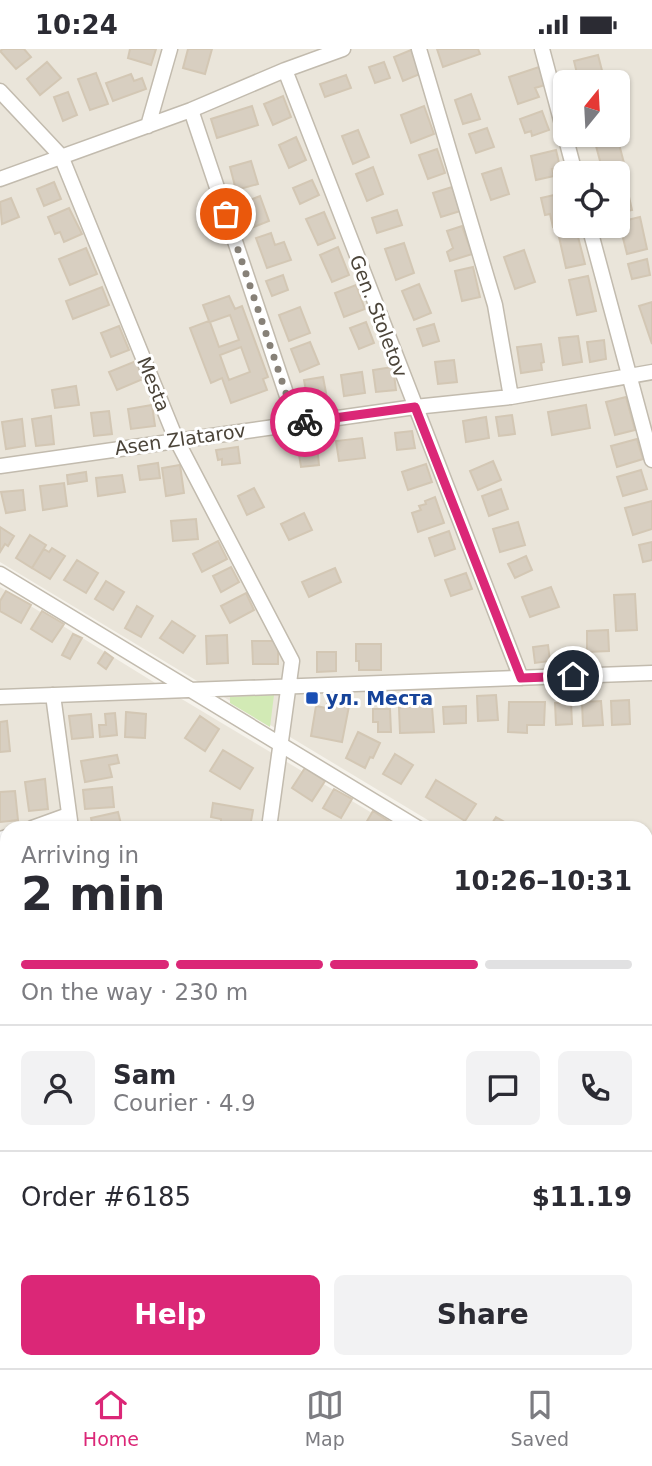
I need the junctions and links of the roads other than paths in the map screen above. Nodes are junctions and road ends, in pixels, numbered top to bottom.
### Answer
1 (170, 49) edge
2 (343, 49) edge
3 (419, 49) edge
4 (542, 49) edge
5 (285, 70) junction
6 (0, 91) edge
7 (191, 110) junction
8 (148, 126) junction
9 (61, 156) junction
10 (572, 161) edge
11 (0, 179) edge
12 (592, 238) edge
13 (652, 372) edge
14 (630, 376) junction
15 (511, 397) junction
16 (415, 407) junction
17 (296, 423) junction
18 (176, 439) junction
19 (652, 460) edge
20 (0, 466) edge
21 (0, 574) edge
22 (652, 673) edge
23 (521, 678) junction
24 (289, 687) junction
25 (191, 690) junction
26 (53, 695) junction
27 (0, 697) edge
28 (280, 745) junction
29 (69, 821) edge
30 (270, 821) edge
31 (406, 821) edge

1 - 8 street
2 - 5 street
3 - 15 street
4 - 10 street
5 - 7 street
5 - 16 street, Gen. Stoletov
6 - 9 street, Mesta
7 - 8 street
7 - 17 street
8 - 9 street
9 - 11 street
9 - 18 street, Mesta
12 - 14 street
13 - 14 street, Asen Zlatarov
14 - 15 street, Asen Zlatarov
14 - 19 street
15 - 16 street, Asen Zlatarov
16 - 17 street, Asen Zlatarov
16 - 23 street, Gen. Stoletov
17 - 18 street, Asen Zlatarov
18 - 20 street, Asen Zlatarov
18 - 24 street, Mesta
21 - 25 street
22 - 23 street
23 - 24 street
24 - 25 street
24 - 28 street, Mesta
25 - 26 street
25 - 28 street
26 - 27 street
26 - 29 street
28 - 30 street, Mesta
28 - 31 street

